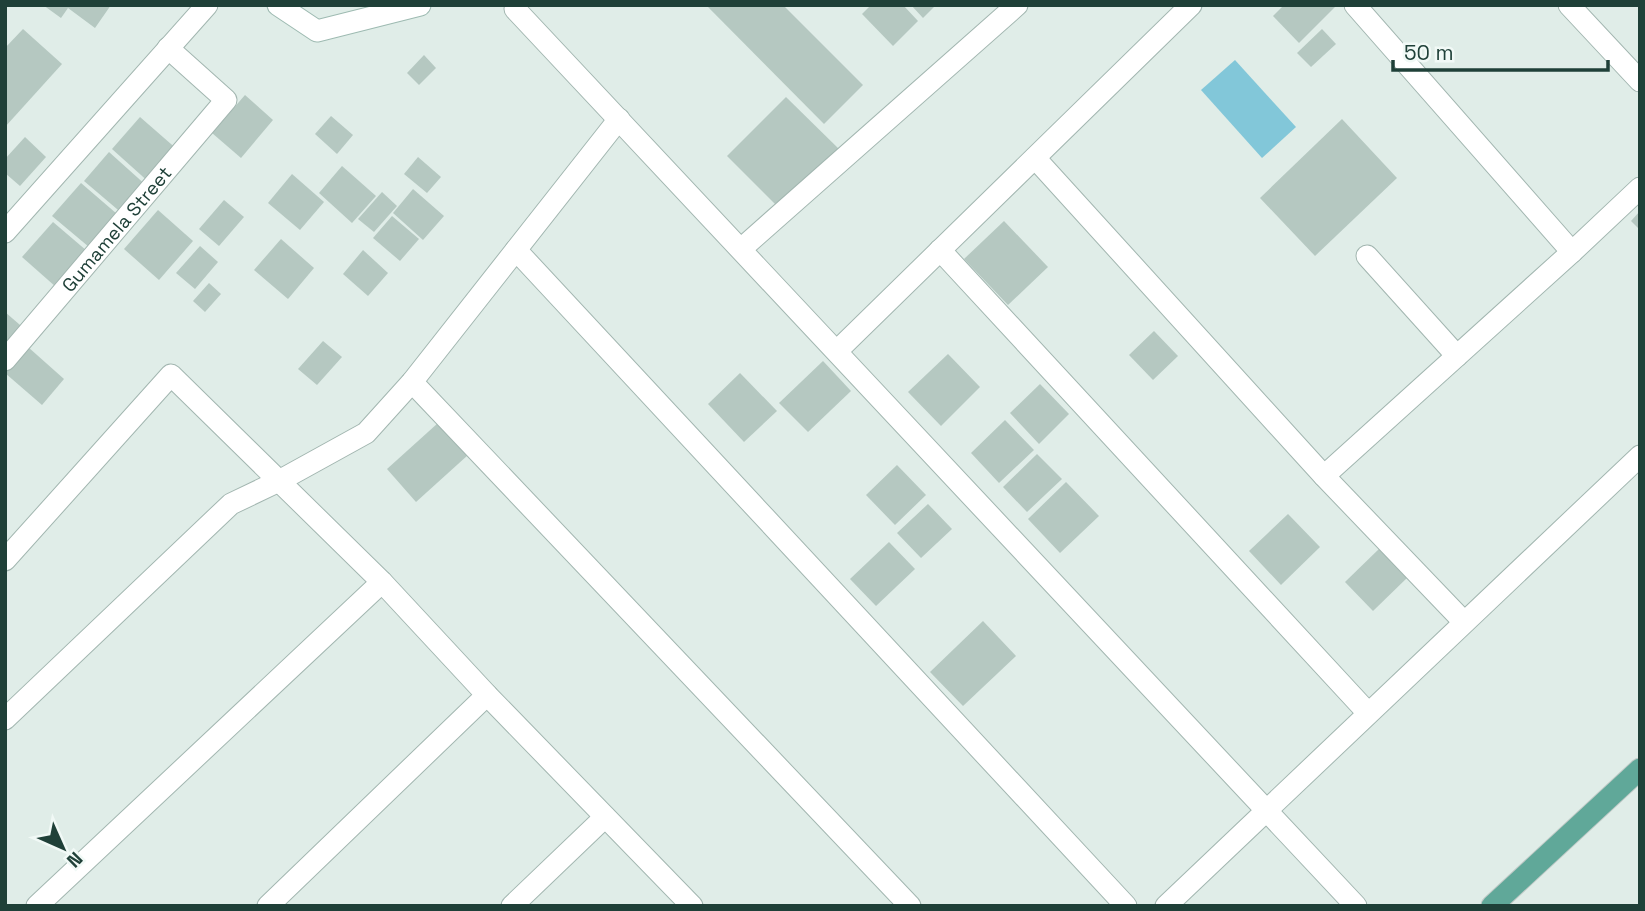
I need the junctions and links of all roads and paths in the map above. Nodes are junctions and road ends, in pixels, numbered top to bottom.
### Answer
1 (206, 5) edge
2 (278, 5) edge
3 (420, 5) edge
4 (1017, 5) edge
5 (1191, 5) edge
6 (1356, 5) edge
7 (1569, 5) edge
8 (515, 9) dead end
9 (168, 48) junction
10 (1640, 81) edge
11 (618, 119) junction
12 (1035, 158) junction
13 (1640, 188) edge
14 (5, 232) edge
15 (741, 249) junction
16 (516, 250) junction
17 (940, 250) junction
18 (1572, 252) junction
19 (1367, 256) dead end
20 (836, 351) junction
21 (1457, 356) junction
22 (5, 360) edge
23 (412, 382) junction
24 (1640, 456) edge
25 (1324, 476) junction
26 (279, 481) junction
27 (5, 560) edge
28 (382, 582) junction
29 (1464, 622) junction
30 (487, 695) junction
31 (1368, 713) junction
32 (5, 719) edge
33 (1640, 769) edge
34 (1267, 809) junction
35 (605, 817) junction
36 (1360, 905) edge
37 (37, 906) edge
38 (268, 906) edge
39 (512, 906) edge
40 (692, 906) edge
41 (910, 906) edge
42 (1126, 906) edge
43 (1166, 906) edge
44 (1492, 906) edge

1 - 9 street
2 - 3 street
4 - 15 street
5 - 12 street
6 - 18 street
7 - 10 street
8 - 11 street
9 - 14 street
9 - 22 street, Gumamela Street
11 - 15 street
11 - 16 street
12 - 17 street
12 - 25 street
13 - 18 street
15 - 20 street
16 - 23 street
16 - 42 street
17 - 20 street
17 - 31 street
18 - 21 street
19 - 21 street
20 - 34 street
21 - 25 street
23 - 26 street
23 - 41 street
24 - 29 street
25 - 29 street
26 - 27 street
26 - 28 street
26 - 32 street
28 - 30 street
28 - 37 street
29 - 31 street
30 - 35 street
30 - 38 street
31 - 34 street
33 - 44 main road
34 - 36 street
34 - 43 street
35 - 39 street
35 - 40 street

